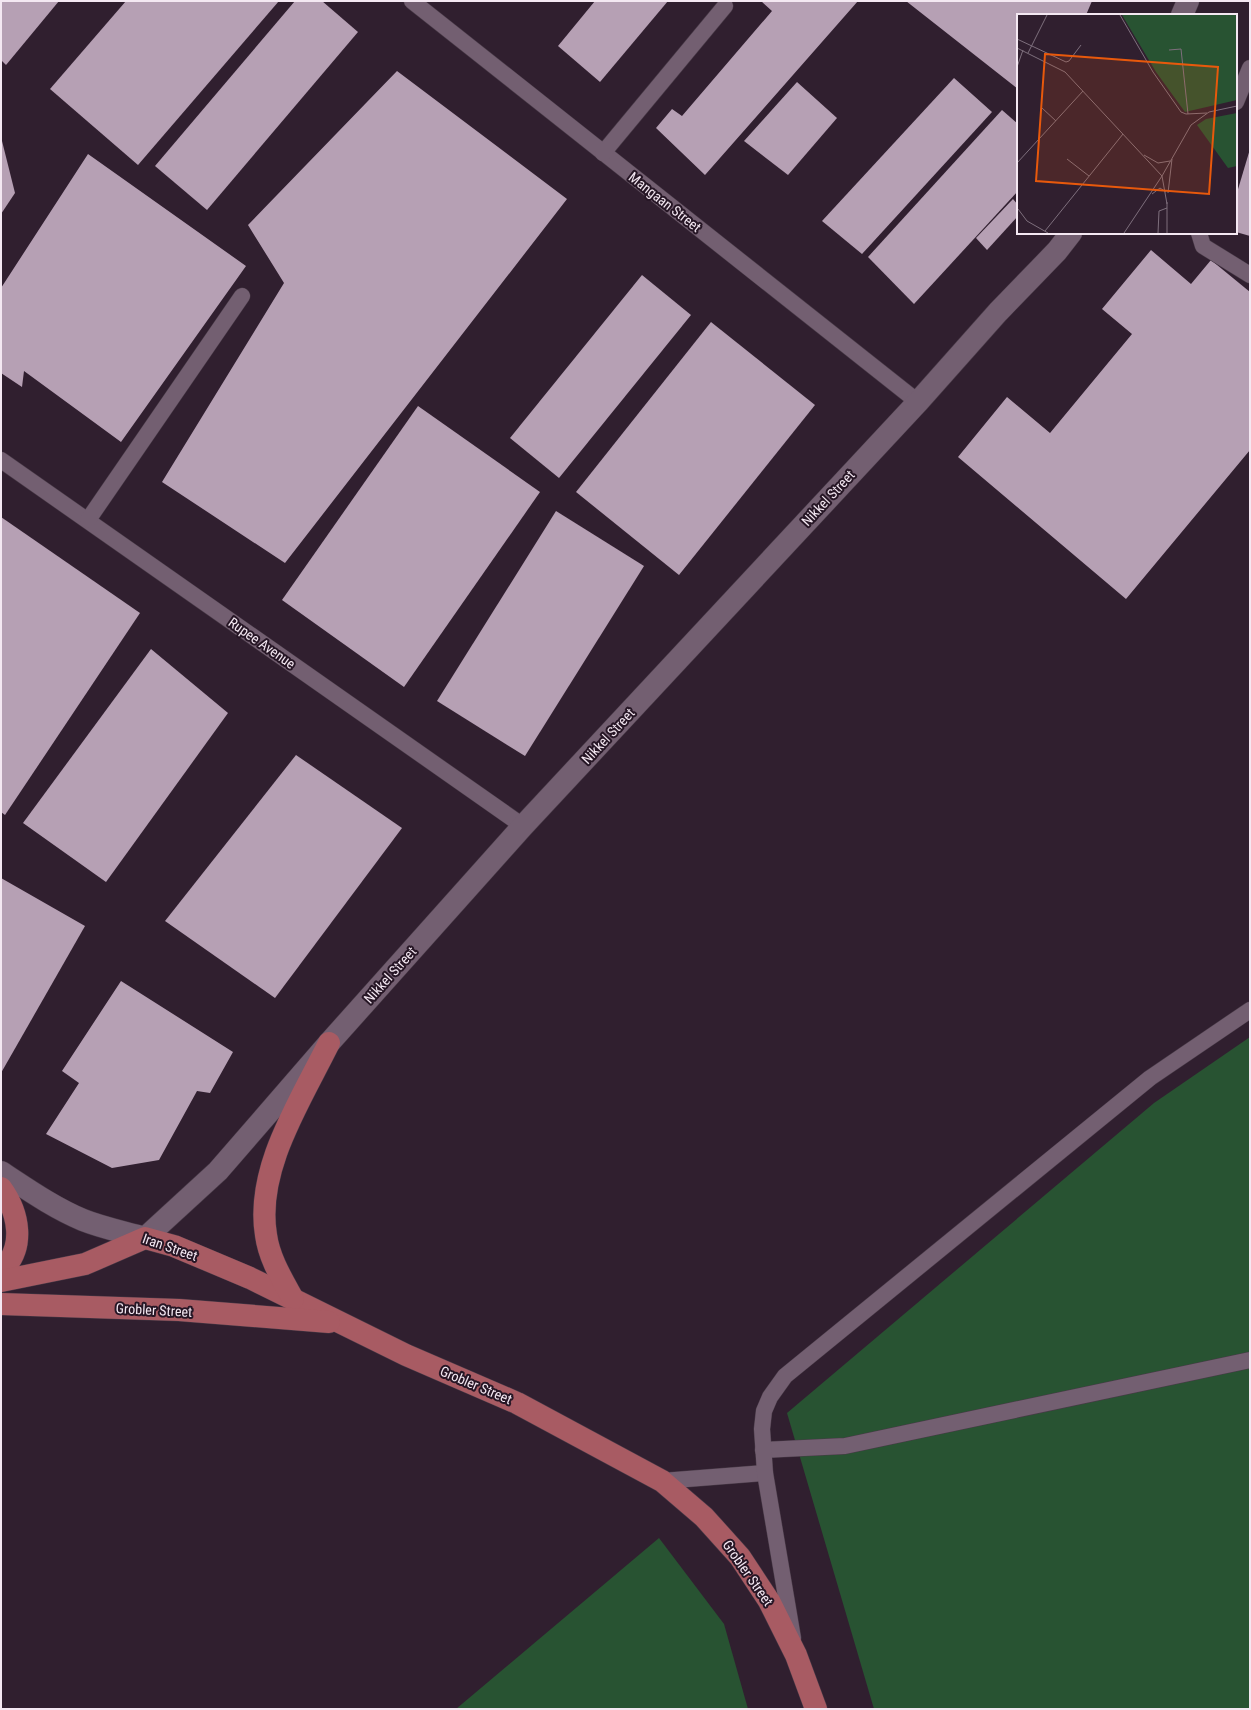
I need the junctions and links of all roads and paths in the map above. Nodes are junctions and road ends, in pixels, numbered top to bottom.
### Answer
1 (412, 1) edge
2 (1188, 1) edge
3 (725, 6) dead end
4 (1182, 14) edge
5 (1250, 68) edge
6 (1237, 100) edge
7 (603, 152) junction
8 (1070, 234) edge
9 (1199, 234) edge
10 (1250, 275) edge
11 (242, 296) dead end
12 (918, 402) junction
13 (1, 460) edge
14 (88, 520) junction
15 (524, 826) junction
16 (1250, 1010) edge
17 (329, 1043) junction
18 (1, 1172) edge
19 (1, 1188) edge
20 (145, 1238) junction
21 (1, 1271) edge
22 (1, 1281) edge
23 (292, 1299) junction
24 (1, 1304) edge
25 (339, 1323) junction
26 (1250, 1360) edge
27 (764, 1450) junction
28 (765, 1473) junction
29 (662, 1481) junction
30 (796, 1655) junction
31 (816, 1709) edge

1 - 7 lane, Mangaan Street
2 - 4 street
3 - 7 lane
5 - 6 lane
7 - 12 lane, Mangaan Street
8 - 12 street, Nikkel Street
9 - 10 lane
11 - 14 lane
12 - 15 street, Nikkel Street
13 - 14 lane, Rupee Avenue
14 - 15 lane, Rupee Avenue
15 - 17 street, Nikkel Street
16 - 27 lane
17 - 20 street, Nikkel Street
17 - 23 main road
18 - 20 street, Iran Street
19 - 21 main road
20 - 22 main road
20 - 23 main road, Iran Street
23 - 25 main road, Iran Street
24 - 25 main road, Grobler Street
25 - 29 main road, Grobler Street
26 - 27 lane
27 - 28 lane
28 - 29 lane
28 - 30 lane
29 - 30 main road, Grobler Street
30 - 31 main road, Grobler Street

